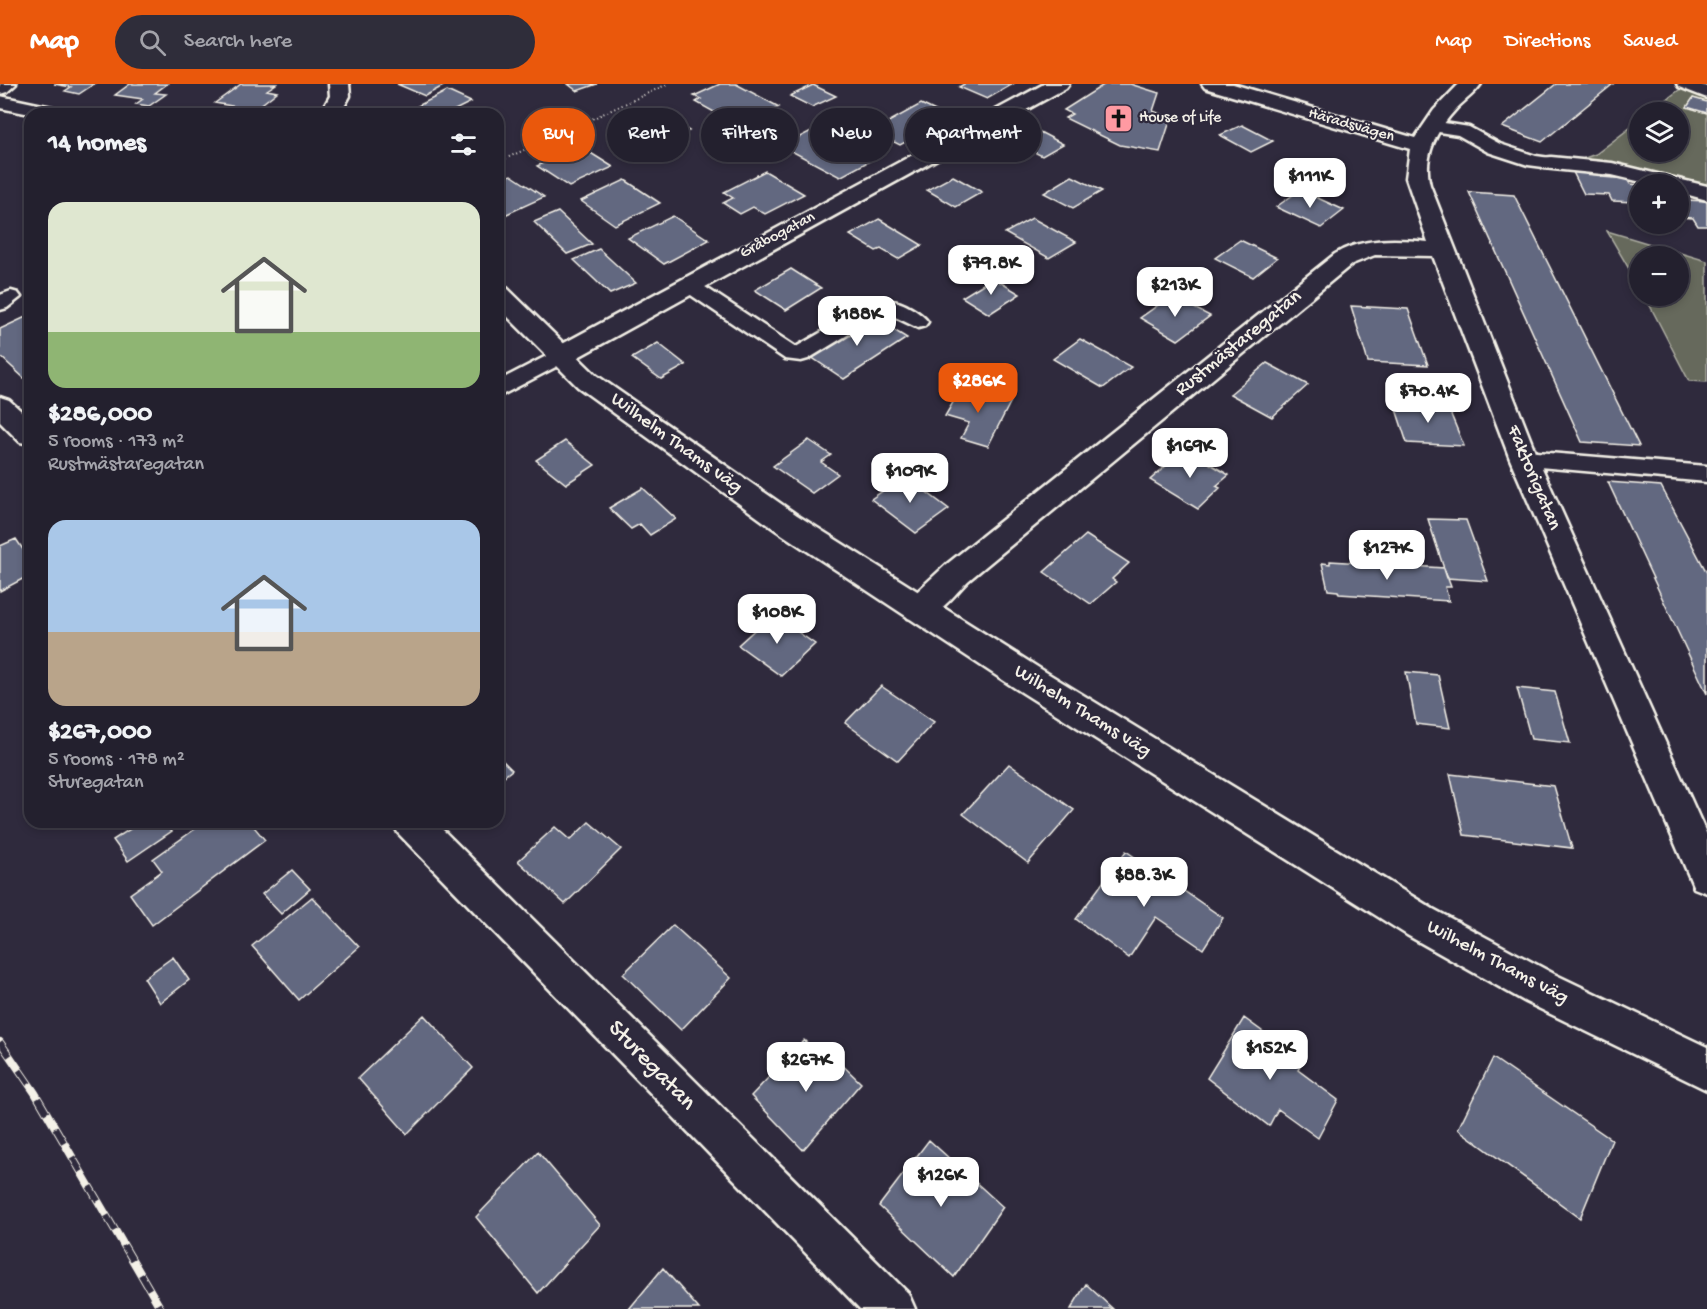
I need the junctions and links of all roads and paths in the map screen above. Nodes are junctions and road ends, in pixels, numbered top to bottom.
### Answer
1 (6, 84) edge
2 (339, 84) edge
3 (668, 84) edge
4 (1059, 84) edge
5 (1212, 84) edge
6 (1470, 84) edge
7 (1685, 84) edge
8 (0, 88) edge
9 (1707, 93) edge
10 (0, 102) edge
11 (30, 108) edge
12 (334, 108) edge
13 (1426, 136) junction
14 (504, 159) edge
15 (1551, 163) joint
16 (1632, 174) edge
17 (1689, 188) edge
18 (1707, 193) edge
19 (1442, 250) junction
20 (688, 285) junction
21 (504, 299) edge
22 (918, 322) dead end
23 (561, 355) junction
24 (504, 387) edge
25 (0, 406) edge
26 (24, 429) edge
27 (1524, 459) junction
28 (1707, 474) edge
29 (919, 609) junction
30 (417, 828) edge
31 (1707, 876) edge
32 (1707, 1069) edge
33 (892, 1309) edge

1 - 8 street
2 - 12 street
3 - 14 path
4 - 20 street, Gråbogatan
5 - 13 street, Häradsvägen
6 - 13 street
7 - 9 lane
10 - 11 street
13 - 15 lane
13 - 19 street, Faktorigatan
15 - 16 street
17 - 18 street
19 - 27 street, Faktorigatan
19 - 29 street, Rustmästaregatan
20 - 22 lane
20 - 23 street, Gråbogatan
21 - 23 street, Wilhelm Thams väg
23 - 24 lane, Gråbogatan
23 - 29 street, Wilhelm Thams väg
25 - 26 street
27 - 28 lane
27 - 31 street, Faktorigatan
29 - 32 street, Wilhelm Thams väg
30 - 33 street, Sturegatan

